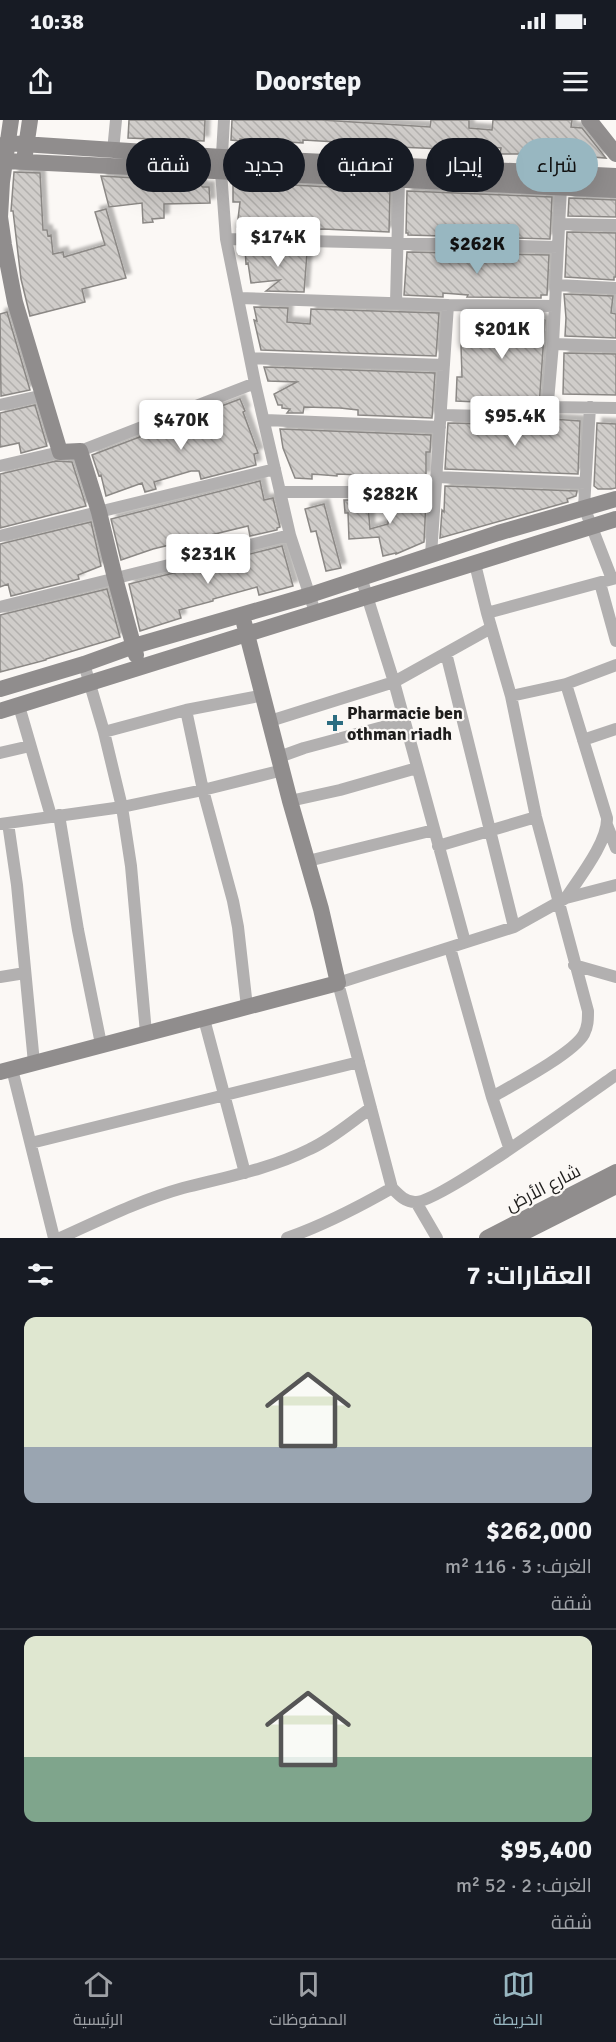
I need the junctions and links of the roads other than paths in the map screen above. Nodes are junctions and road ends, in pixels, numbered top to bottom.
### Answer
1 (11, 120) edge
2 (30, 120) edge
3 (116, 120) edge
4 (224, 120) edge
5 (589, 120) edge
6 (113, 151) junction
7 (3, 152) edge
8 (25, 153) junction
9 (616, 154) edge
10 (221, 165) junction
11 (317, 173) edge
12 (616, 176) edge
13 (414, 180) edge
14 (516, 186) edge
15 (598, 189) edge
16 (616, 190) edge
17 (398, 192) edge
18 (561, 192) edge
19 (560, 224) junction
20 (616, 225) edge
21 (226, 239) junction
22 (396, 244) junction
23 (558, 247) junction
24 (557, 285) junction
25 (616, 288) edge
26 (238, 298) junction
27 (396, 303) junction
28 (448, 305) junction
29 (555, 306) junction
30 (553, 344) junction
31 (616, 346) edge
32 (250, 358) junction
33 (444, 365) junction
34 (255, 383) junction
35 (44, 395) junction
36 (0, 405) edge
37 (548, 407) junction
38 (590, 407) junction
39 (616, 408) edge
40 (265, 420) junction
41 (440, 421) junction
42 (80, 451) junction
43 (60, 452) junction
44 (0, 466) edge
45 (275, 469) junction
46 (436, 477) junction
47 (585, 483) junction
48 (281, 492) junction
49 (435, 492) junction
50 (616, 499) edge
51 (584, 507) junction
52 (99, 512) junction
53 (616, 519) edge
54 (591, 526) junction
55 (290, 535) junction
56 (0, 536) edge
57 (431, 555) junction
58 (475, 564) junction
59 (115, 578) junction
60 (361, 578) junction
61 (609, 580) edge
62 (310, 595) junction
63 (368, 596) junction
64 (0, 607) edge
65 (315, 612) junction
66 (487, 613) junction
67 (242, 615) junction
68 (491, 628) junction
69 (248, 634) junction
70 (616, 641) edge
71 (134, 646) junction
72 (446, 652) junction
73 (84, 664) junction
74 (616, 665) edge
75 (139, 668) junction
76 (394, 682) junction
77 (89, 684) junction
78 (566, 684) junction
79 (0, 689) edge
80 (264, 695) junction
81 (511, 696) junction
82 (19, 706) junction
83 (186, 710) junction
84 (0, 711) edge
85 (270, 721) junction
86 (405, 721) junction
87 (616, 729) edge
88 (104, 732) junction
89 (583, 740) junction
90 (30, 746) junction
91 (0, 753) edge
92 (281, 764) junction
93 (417, 768) junction
94 (203, 790) junction
95 (290, 801) junction
96 (122, 807) junction
97 (55, 815) junction
98 (536, 817) junction
99 (610, 819) edge
100 (4, 824) edge
101 (434, 830) junction
102 (491, 831) junction
103 (438, 846) junction
104 (616, 848) edge
105 (308, 861) junction
106 (616, 885) edge
107 (562, 900) junction
108 (514, 927) junction
109 (465, 942) junction
110 (450, 948) junction
111 (574, 965) junction
112 (25, 973) junction
113 (0, 977) edge
114 (616, 977) edge
115 (338, 983) junction
116 (247, 1007) junction
117 (204, 1019) junction
118 (146, 1033) junction
119 (101, 1044) junction
120 (359, 1062) junction
121 (34, 1063) junction
122 (6, 1071) edge
123 (616, 1075) edge
124 (223, 1095) junction
125 (492, 1097) junction
126 (371, 1108) junction
127 (31, 1143) junction
128 (509, 1147) junction
129 (616, 1172) edge
130 (245, 1173) junction
131 (616, 1186) edge
132 (392, 1188) junction
133 (416, 1202) junction
134 (54, 1238) edge
135 (60, 1238) edge
136 (287, 1238) edge
137 (437, 1238) edge
138 (487, 1238) edge
139 (513, 1238) edge

1 - 7 street
2 - 8 street
3 - 6 street
4 - 10 street
5 - 9 street
6 - 8 street
6 - 10 street
7 - 8 street
7 - 35 street
8 - 10 street
10 - 11 street
10 - 12 street
10 - 21 street
13 - 14 street
15 - 16 street
17 - 22 street
18 - 19 street
19 - 20 street
19 - 23 street
21 - 22 street
21 - 26 street
22 - 23 street
22 - 27 street
23 - 24 street
24 - 25 street
24 - 29 street
26 - 27 street
26 - 32 street
27 - 28 street
28 - 29 street
28 - 33 street
29 - 30 street
30 - 31 street
30 - 37 street
32 - 33 street
32 - 34 street
33 - 41 street
34 - 40 street
34 - 42 street
35 - 36 street
35 - 43 street
37 - 38 street
37 - 41 street
38 - 39 street
38 - 47 street
40 - 41 street
40 - 45 street
41 - 46 street
42 - 43 street
42 - 52 street
43 - 44 street
45 - 48 street
45 - 52 street
46 - 47 street
46 - 49 street
47 - 51 street
48 - 49 street
48 - 55 street
49 - 57 street
50 - 51 street
51 - 54 street
51 - 57 street
52 - 56 street
52 - 59 street
53 - 54 street
54 - 58 street
54 - 61 street
55 - 59 street
55 - 62 street
57 - 60 street
58 - 63 street
58 - 66 street
59 - 64 street
59 - 71 street
60 - 62 street
60 - 63 street
61 - 66 street
61 - 70 street
62 - 65 street
62 - 67 street
63 - 65 street
63 - 76 street
65 - 69 street
66 - 68 street
67 - 69 street
67 - 71 street
68 - 72 street
68 - 81 street
69 - 75 street
69 - 80 street
71 - 73 street
71 - 75 street
72 - 76 street
72 - 102 street
73 - 77 street
73 - 79 street
74 - 78 street
75 - 77 street
76 - 85 street
76 - 86 street
77 - 82 street
77 - 88 street
78 - 81 street
78 - 89 street
80 - 83 street
80 - 85 street
81 - 98 street
82 - 84 street
82 - 90 street
83 - 88 street
83 - 94 street
85 - 92 street
86 - 92 street
86 - 93 street
87 - 89 street
88 - 96 street
89 - 99 street
90 - 91 street
90 - 97 street
92 - 94 street
92 - 95 street
93 - 95 street
93 - 101 street
94 - 96 street
94 - 116 street
95 - 105 street
96 - 97 street
96 - 118 street
97 - 100 street
97 - 119 street
98 - 102 street
98 - 107 street
99 - 104 street
99 - 107 street
100 - 112 street
101 - 103 street
101 - 105 street
102 - 103 street
102 - 108 street
103 - 109 street
105 - 115 street
106 - 107 street
107 - 108 street
107 - 111 street
108 - 109 street
109 - 110 street
110 - 115 street
110 - 125 street
111 - 114 street
111 - 125 street
112 - 113 street
112 - 121 street
115 - 116 street
115 - 120 street
116 - 117 street
117 - 118 street
117 - 124 street
118 - 119 street
119 - 121 street
120 - 124 street
120 - 126 street
121 - 122 street
122 - 127 street
123 - 128 street
124 - 127 street
124 - 130 street
125 - 128 street
126 - 130 street
126 - 132 street
127 - 134 street
128 - 133 street
129 - 138 street, شارع الأرض
130 - 135 street
131 - 139 street, شارع الأرض
132 - 133 street
132 - 136 street
133 - 137 street

